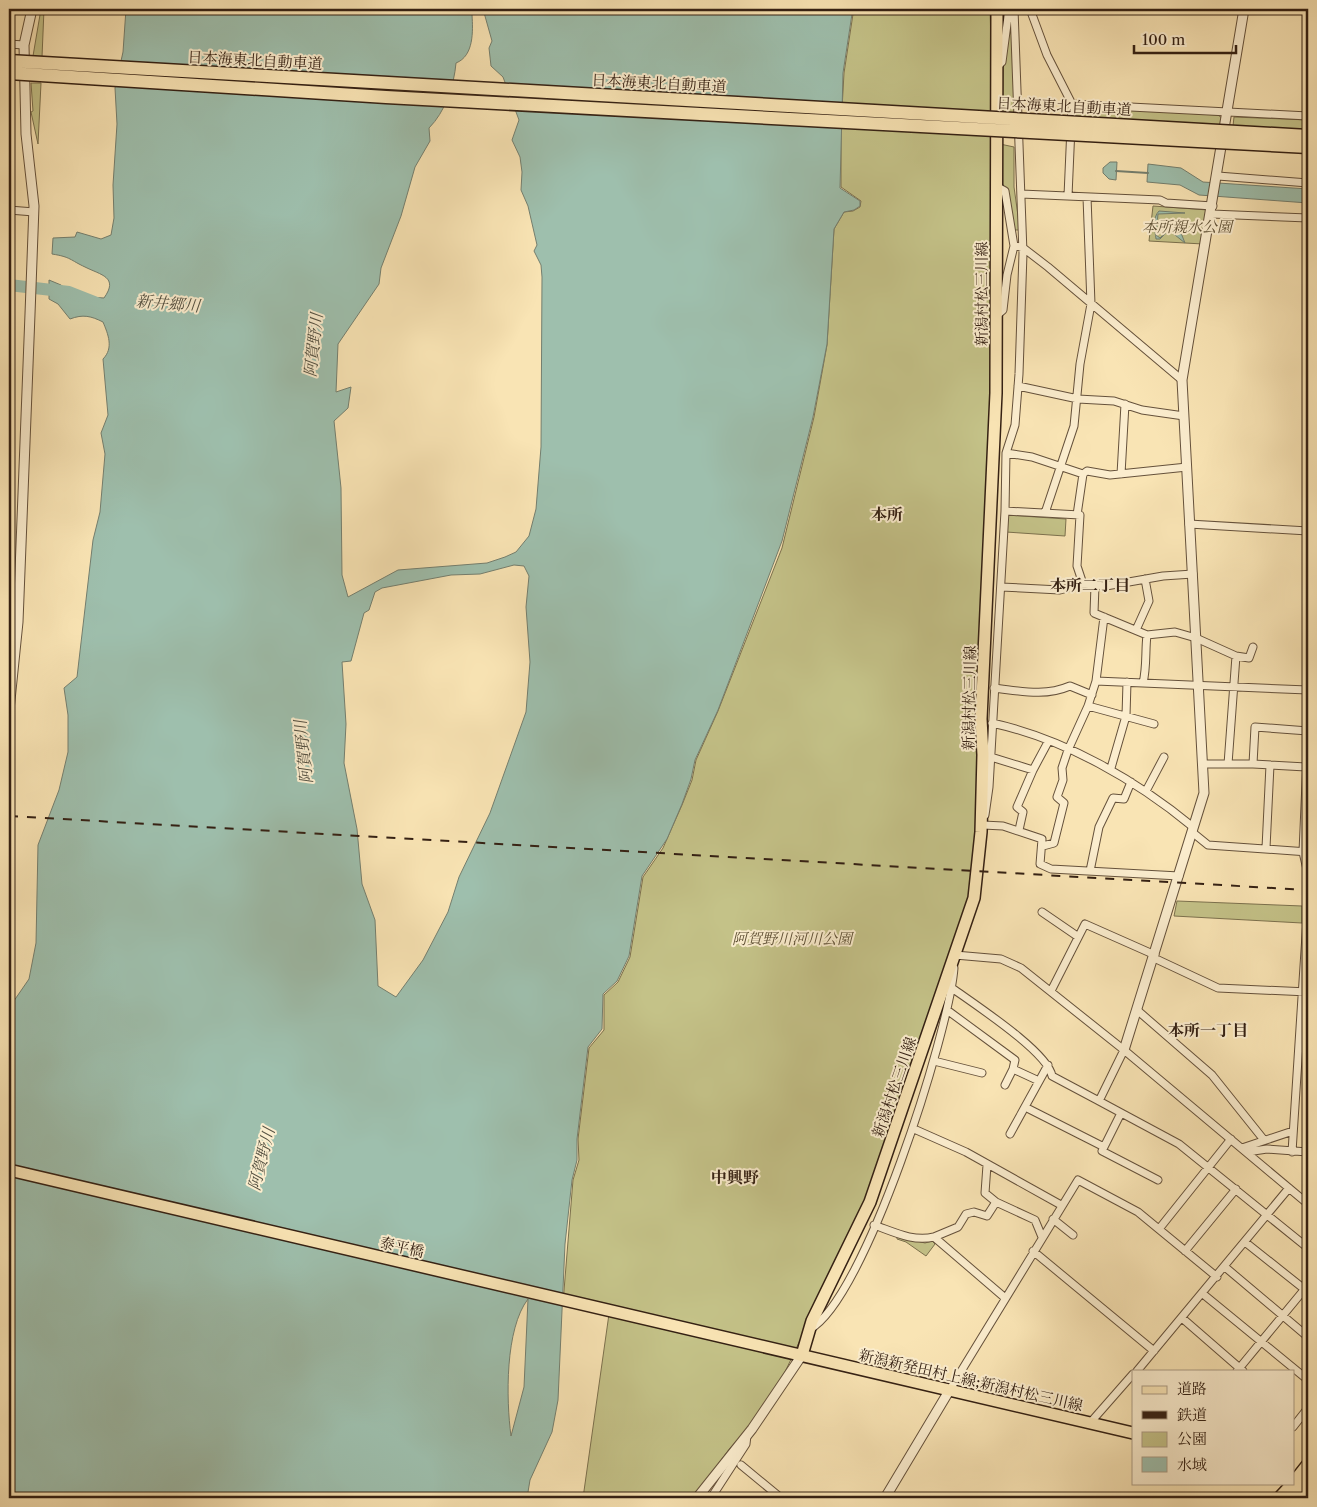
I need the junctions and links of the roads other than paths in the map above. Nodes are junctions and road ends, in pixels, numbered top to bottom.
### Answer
1 (32, 9) edge
2 (997, 9) edge
3 (1008, 9) edge
4 (1014, 9) edge
5 (1030, 9) edge
6 (1244, 9) edge
7 (9, 44) edge
8 (24, 45) junction
9 (9, 61) edge
10 (996, 68) junction
11 (9, 73) edge
12 (1072, 104) junction
13 (1228, 112) junction
14 (1308, 116) edge
15 (1308, 136) edge
16 (1308, 148) edge
17 (1218, 176) junction
18 (1308, 183) edge
19 (996, 186) junction
20 (1021, 194) junction
21 (1068, 196) junction
22 (1086, 197) junction
23 (9, 210) edge
24 (1212, 210) junction
25 (34, 212) junction
26 (1308, 218) edge
27 (1018, 246) junction
28 (1092, 304) junction
29 (996, 316) junction
30 (1182, 380) junction
31 (1018, 386) junction
32 (1078, 399) junction
33 (1125, 404) junction
34 (1184, 416) junction
35 (1006, 453) junction
36 (1062, 467) junction
37 (1187, 467) junction
38 (1083, 474) junction
39 (1121, 474) junction
40 (1005, 512) junction
41 (1044, 513) junction
42 (1077, 515) junction
43 (1189, 524) junction
44 (1308, 531) edge
45 (1193, 574) junction
46 (1144, 579) junction
47 (1083, 584) junction
48 (1095, 585) junction
49 (1001, 587) junction
50 (1104, 617) junction
51 (1136, 630) junction
52 (1147, 635) junction
53 (1196, 638) junction
54 (1253, 647) dead end
55 (1236, 656) junction
56 (1096, 681) junction
57 (1128, 682) junction
58 (1143, 683) junction
59 (1198, 684) junction
60 (1235, 686) junction
61 (994, 688) junction
62 (1308, 690) edge
63 (1092, 695) junction
64 (1088, 706) junction
65 (9, 710) edge
66 (1126, 716) junction
67 (992, 723) junction
68 (1154, 724) dead end
69 (1308, 731) edge
70 (1308, 736) edge
71 (1048, 742) junction
72 (1068, 750) junction
73 (991, 757) junction
74 (1164, 758) dead end
75 (1202, 764) junction
76 (1228, 764) junction
77 (1253, 764) junction
78 (1270, 765) junction
79 (1306, 767) junction
80 (1110, 768) junction
81 (1033, 770) junction
82 (1132, 782) junction
83 (1146, 792) junction
84 (982, 829) junction
85 (1193, 829) junction
86 (1019, 830) junction
87 (1042, 846) junction
88 (1266, 848) junction
89 (1306, 852) edge
90 (1090, 871) junction
91 (1308, 874) edge
92 (1179, 876) junction
93 (1308, 904) edge
94 (1042, 912) dead end
95 (1077, 936) junction
96 (955, 955) junction
97 (1154, 956) junction
98 (952, 988) junction
99 (1051, 990) junction
100 (1305, 991) edge
101 (947, 1010) junction
102 (1137, 1010) junction
103 (1124, 1050) junction
104 (934, 1061) junction
105 (1048, 1065) junction
106 (1014, 1069) junction
107 (982, 1073) dead end
108 (1039, 1081) junction
109 (1005, 1085) dead end
110 (1099, 1101) junction
111 (1025, 1107) junction
112 (1121, 1113) junction
113 (914, 1129) junction
114 (1293, 1131) junction
115 (1010, 1134) dead end
116 (1232, 1139) junction
117 (1264, 1140) junction
118 (1104, 1147) junction
119 (1244, 1150) junction
120 (1292, 1152) junction
121 (1308, 1152) edge
122 (987, 1165) junction
123 (1209, 1168) junction
124 (9, 1170) edge
125 (1158, 1180) dead end
126 (1289, 1188) junction
127 (1236, 1189) junction
128 (996, 1202) junction
129 (1308, 1204) edge
130 (1061, 1205) junction
131 (1266, 1216) junction
132 (1053, 1219) junction
133 (874, 1225) junction
134 (1159, 1229) junction
135 (1074, 1235) dead end
136 (934, 1237) junction
137 (1042, 1237) junction
138 (1245, 1242) junction
139 (1308, 1248) edge
140 (1033, 1251) junction
141 (1185, 1251) junction
142 (1225, 1267) junction
143 (1216, 1277) junction
144 (1307, 1289) edge
145 (1203, 1294) junction
146 (1004, 1297) junction
147 (1283, 1316) junction
148 (1182, 1318) junction
149 (810, 1329) junction
150 (1308, 1337) edge
151 (1262, 1342) junction
152 (1154, 1351) junction
153 (802, 1355) junction
154 (1137, 1370) edge
155 (1240, 1370) edge
156 (1132, 1375) edge
157 (1308, 1380) edge
158 (949, 1391) junction
159 (1308, 1408) edge
160 (1294, 1412) edge
161 (1301, 1418) junction
162 (1090, 1423) junction
163 (1294, 1426) edge
164 (1132, 1433) edge
165 (747, 1435) junction
166 (1308, 1464) edge
167 (742, 1465) dead end
168 (1299, 1478) edge
169 (1293, 1484) edge
170 (697, 1498) edge
171 (711, 1498) edge
172 (782, 1498) edge
173 (885, 1498) edge
174 (1279, 1498) edge
175 (1291, 1498) edge

1 - 8 street
2 - 10 main road, 新潟村松三川線
3 - 10 street
4 - 20 street
5 - 12 street
6 - 13 street
7 - 8 street
8 - 25 street
9 - 15 highway, 日本海東北自動車道, bridge
10 - 19 main road, 新潟村松三川線
11 - 16 highway, 日本海東北自動車道, bridge
12 - 13 street
12 - 21 street
13 - 14 street
13 - 17 street
17 - 18 street
17 - 24 street
19 - 27 street
19 - 29 main road, 新潟村松三川線
20 - 21 street
20 - 27 street
21 - 22 street
22 - 24 street
22 - 28 street
23 - 25 street
24 - 26 street
24 - 30 street
25 - 65 street
27 - 28 street
27 - 29 street
27 - 31 street
28 - 30 street
28 - 32 street
29 - 84 main road, 新潟村松三川線
30 - 34 street
31 - 32 street
31 - 35 street
32 - 33 street
32 - 36 street
33 - 34 street
33 - 39 street
34 - 37 street
35 - 36 street
35 - 40 street
36 - 38 street
36 - 41 street
37 - 39 street
37 - 43 street
38 - 39 street
38 - 42 street
40 - 41 street
40 - 49 street
41 - 42 street
42 - 47 street
43 - 44 street
43 - 45 street
45 - 46 street
45 - 53 street
46 - 48 street
46 - 51 street
47 - 48 street
47 - 49 street
48 - 50 street
49 - 61 street
50 - 51 street
50 - 56 street
51 - 52 street
52 - 53 street
52 - 58 street
53 - 55 street
53 - 59 street
54 - 55 street
55 - 60 street
56 - 57 street
56 - 63 street
57 - 58 street
57 - 66 street
58 - 59 street
59 - 60 street
59 - 75 street
60 - 62 street
60 - 76 street
61 - 63 street
61 - 67 street
63 - 64 street
64 - 66 street
64 - 72 street
66 - 68 street
66 - 80 street
67 - 71 street
67 - 73 street
69 - 77 street
70 - 79 street
71 - 72 street
71 - 81 street
72 - 80 street
72 - 87 street
73 - 81 street
73 - 84 street
74 - 83 street
75 - 76 street
75 - 85 street
76 - 77 street
77 - 78 street
78 - 79 street
78 - 88 street
79 - 89 street
80 - 82 street
81 - 86 street
82 - 83 street
82 - 90 street
83 - 85 street
84 - 86 street
84 - 96 main road, 新潟村松三川線
85 - 88 street
85 - 92 street
86 - 87 street
87 - 90 street
88 - 89 street
89 - 91 street
90 - 92 street
92 - 97 street
93 - 100 street
94 - 95 street
95 - 97 street
95 - 99 street
96 - 98 street
96 - 99 street
96 - 149 main road, 新潟村松三川線
97 - 100 street
97 - 102 street
98 - 101 street
98 - 105 street
99 - 103 street
100 - 114 street
101 - 104 street
101 - 106 street
102 - 103 street
102 - 117 street
103 - 110 street
103 - 116 street
104 - 107 street
104 - 113 street
105 - 108 street
105 - 110 street
106 - 108 street
106 - 109 street
108 - 111 street
110 - 112 street
111 - 115 street
111 - 118 street
112 - 118 street
112 - 123 street
113 - 122 street
113 - 133 street
114 - 117 street
114 - 120 street
116 - 119 street
116 - 123 street
117 - 119 street
118 - 125 street
119 - 120 street
119 - 126 street
120 - 121 street
122 - 128 street
122 - 130 street
123 - 127 street
123 - 134 street
124 - 153 main road, 泰平橋
126 - 129 street
126 - 131 street
127 - 131 street
127 - 141 street
128 - 136 street
128 - 137 street
130 - 132 street
130 - 134 street
131 - 138 street
131 - 139 street
132 - 135 street
132 - 137 street
133 - 136 street
133 - 149 street
134 - 141 street
136 - 146 street
137 - 140 street
138 - 142 street
138 - 144 street
140 - 146 street
140 - 152 street
141 - 143 street
142 - 143 street
142 - 147 street
143 - 145 street
144 - 147 street
145 - 148 street
145 - 151 street
146 - 158 street
147 - 150 street
147 - 151 street
148 - 152 street
148 - 155 street
149 - 153 main road, 新潟村松三川線
151 - 155 street
151 - 157 street
152 - 154 street
153 - 158 main road, 新潟新発田村上線;新潟村松三川線
153 - 165 street
156 - 162 street
158 - 162 main road, 新潟新発田村上線;新潟村松三川線
158 - 173 street
159 - 161 street
160 - 161 street
161 - 163 street
162 - 164 main road, 新潟新発田村上線;新潟村松三川線
165 - 170 street
165 - 171 street
166 - 168 main road
167 - 172 street
168 - 175 main road
169 - 174 main road

